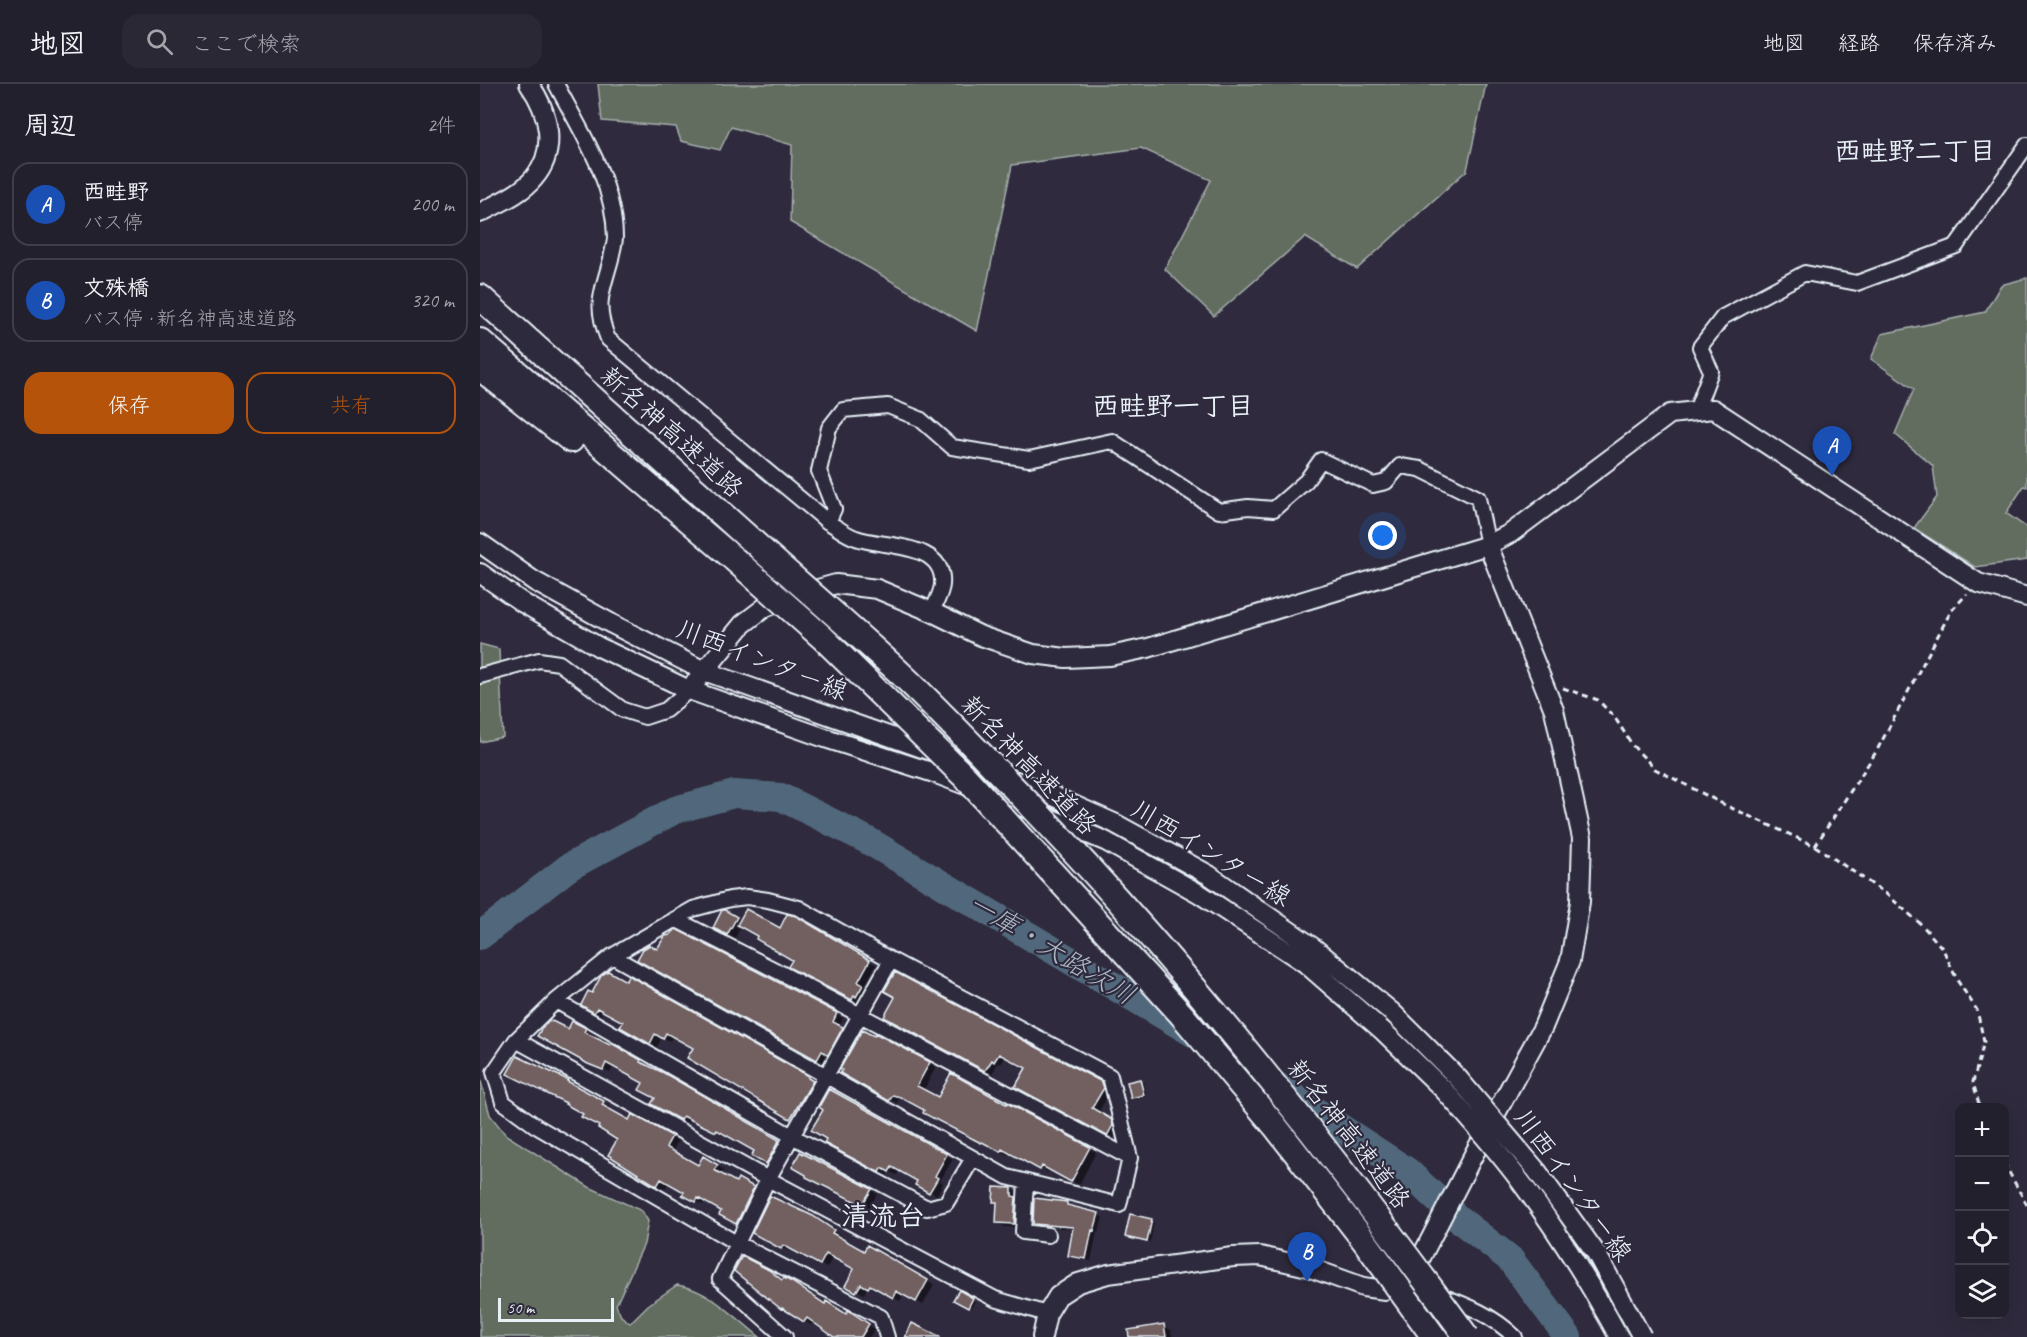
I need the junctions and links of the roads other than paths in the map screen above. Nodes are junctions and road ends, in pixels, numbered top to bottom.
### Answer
1 (529, 84) edge
2 (556, 84) edge
3 (2027, 145) edge
4 (480, 213) edge
5 (480, 297) edge
6 (480, 340) edge
7 (480, 368) edge
8 (1696, 411) junction
9 (828, 522) junction
10 (480, 543) edge
11 (1488, 545) junction
12 (731, 562) junction
13 (480, 573) edge
14 (2027, 597) edge
15 (932, 612) junction
16 (704, 671) junction
17 (480, 676) edge
18 (689, 690) junction
19 (675, 919) junction
20 (612, 956) junction
21 (891, 960) junction
22 (556, 1001) junction
23 (860, 1015) junction
24 (516, 1040) junction
25 (826, 1075) junction
26 (792, 1136) junction
27 (972, 1158) junction
28 (1130, 1158) junction
29 (768, 1179) junction
30 (1026, 1182) junction
31 (1048, 1235) dead end
32 (738, 1244) junction
33 (1408, 1283) junction
34 (1047, 1314) junction
35 (785, 1337) edge
36 (887, 1337) edge
37 (1042, 1337) edge
38 (1434, 1337) edge
39 (1467, 1337) edge
40 (1515, 1337) edge
41 (1619, 1337) edge
42 (1642, 1337) edge

1 - 4 street
2 - 9 street
3 - 8 street
5 - 39 highway, 新名神高速道路, bridge
6 - 12 highway, 新名神高速道路
7 - 12 highway
8 - 11 street
8 - 14 street
9 - 11 street
9 - 15 street
10 - 16 street, 川西インター線
11 - 15 street
11 - 33 street
12 - 38 highway, 新名神高速道路, bridge
13 - 18 street, 川西インター線
15 - 16 street
16 - 18 street
16 - 42 street, 川西インター線, bridge
17 - 18 street
18 - 41 street, 川西インター線, bridge
19 - 20 street
19 - 21 street
19 - 23 street
20 - 22 street
20 - 25 street
21 - 23 street
21 - 28 street
22 - 24 street
22 - 26 street
23 - 25 street
23 - 28 street
24 - 29 street
24 - 32 street
25 - 26 street
25 - 27 street
26 - 27 street
26 - 29 street
27 - 30 street
28 - 30 street
29 - 32 street
29 - 34 street
30 - 31 street
32 - 35 street
32 - 36 street
33 - 34 street
33 - 40 street
34 - 37 street

